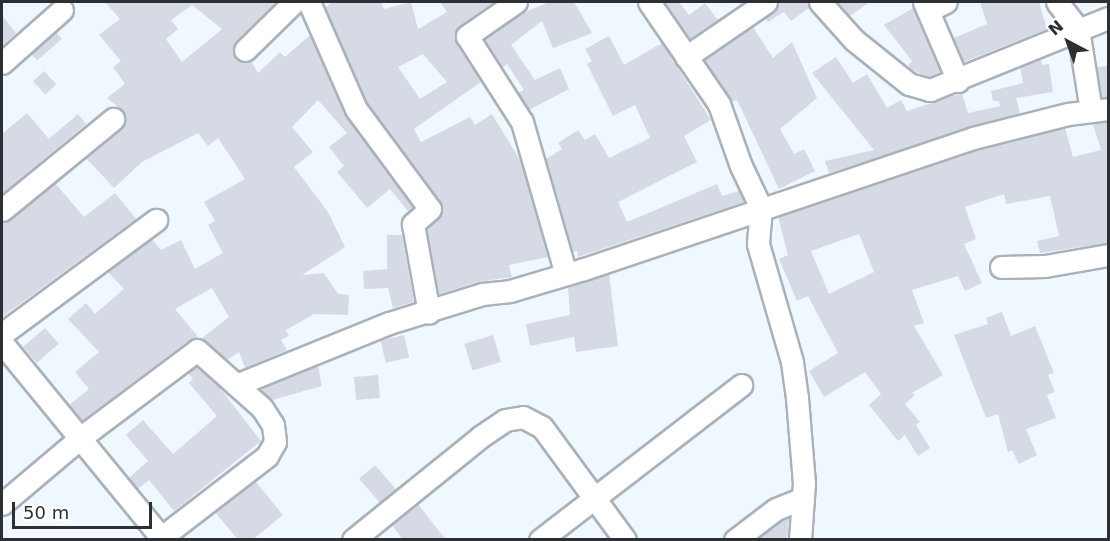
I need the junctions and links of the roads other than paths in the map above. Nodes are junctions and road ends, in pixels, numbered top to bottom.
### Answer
1 (294, 2) edge
2 (309, 2) edge
3 (516, 2) edge
4 (649, 2) edge
5 (766, 2) edge
6 (820, 2) edge
7 (1057, 2) edge
8 (932, 5) edge
9 (62, 10) dead end
10 (1108, 18) edge
11 (1078, 29) junction
12 (245, 50) dead end
13 (686, 57) junction
14 (2, 63) edge
15 (958, 81) junction
16 (1100, 110) edge
17 (113, 118) dead end
18 (761, 208) junction
19 (2, 210) edge
20 (156, 220) dead end
21 (1108, 255) edge
22 (1001, 267) dead end
23 (566, 274) junction
24 (429, 313) junction
25 (2, 334) edge
26 (2, 343) edge
27 (236, 385) junction
28 (741, 386) dead end
29 (80, 438) junction
30 (594, 496) junction
31 (803, 498) junction
32 (2, 504) edge
33 (160, 539) edge
34 (353, 540) edge
35 (540, 540) edge
36 (625, 540) edge
37 (735, 540) edge
38 (800, 540) edge

1 - 12 street
2 - 24 street
3 - 23 street
4 - 13 street
5 - 13 street
6 - 15 street
7 - 11 street
8 - 15 street
9 - 14 street
10 - 11 street
11 - 15 street
11 - 16 street
13 - 18 street
16 - 18 street
17 - 19 street
18 - 23 street
18 - 31 street
20 - 25 street
21 - 22 street
23 - 24 street
24 - 27 street
26 - 29 street
27 - 29 street
27 - 33 street
28 - 30 street
29 - 32 street
29 - 33 street
30 - 34 street
30 - 35 street
30 - 36 street
31 - 37 street
31 - 38 street

